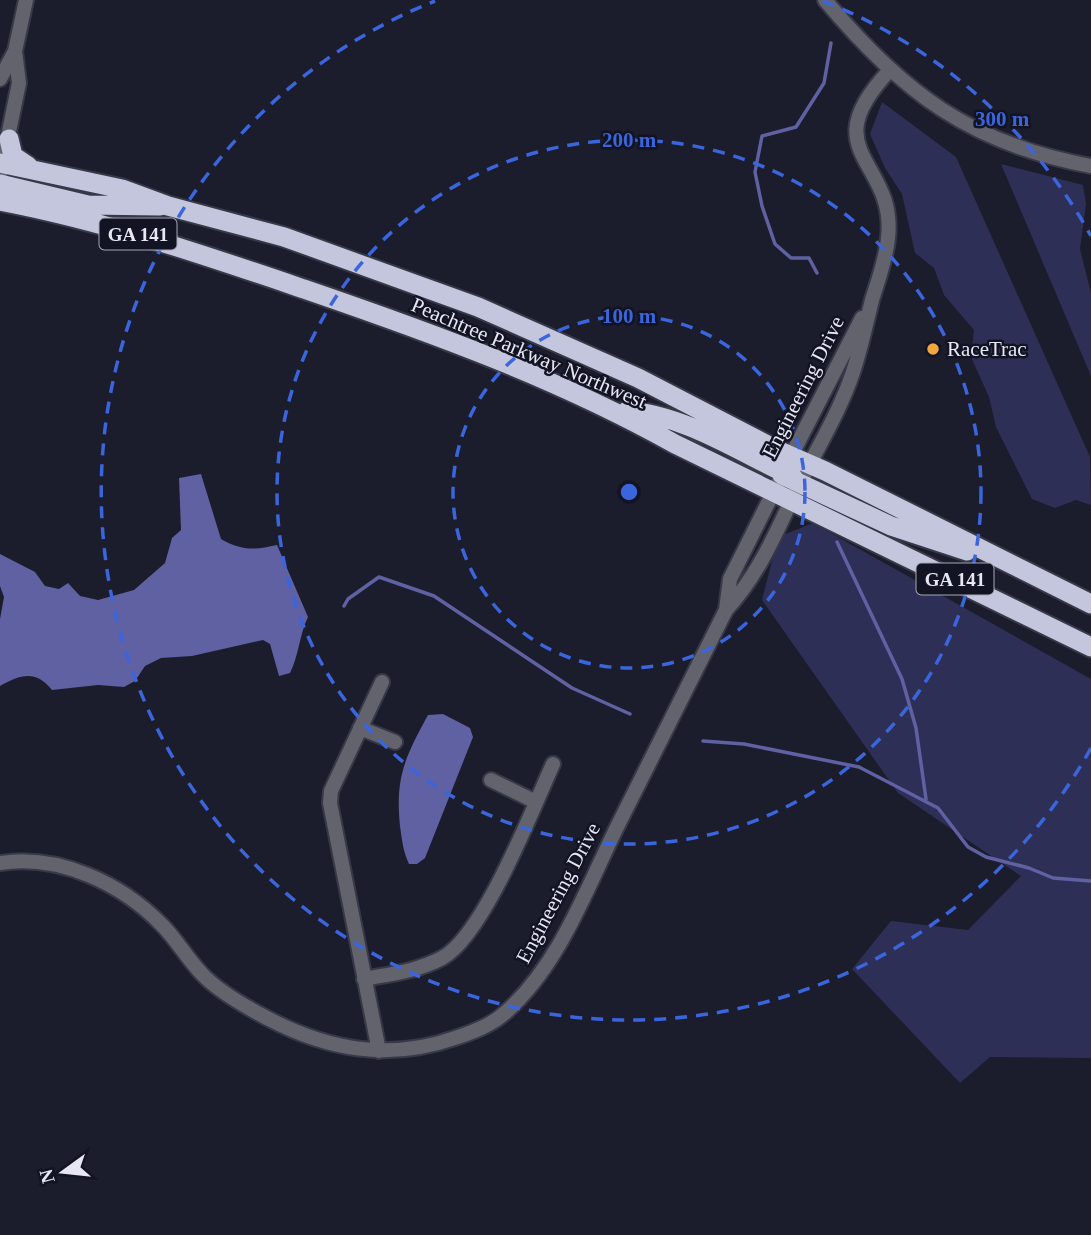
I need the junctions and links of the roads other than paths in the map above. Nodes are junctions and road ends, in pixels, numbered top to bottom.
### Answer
1 (26, 0) edge
2 (825, 0) edge
3 (15, 51) junction
4 (890, 70) junction
5 (0, 79) edge
6 (9, 139) junction
7 (1091, 166) edge
8 (1, 167) edge
9 (32, 168) junction
10 (0, 184) edge
11 (0, 201) edge
12 (168, 206) junction
13 (873, 298) junction
14 (782, 474) junction
15 (804, 476) junction
16 (791, 500) junction
17 (1091, 604) edge
18 (726, 610) junction
19 (1091, 647) edge
20 (382, 682) dead end
21 (360, 727) junction
22 (395, 742) dead end
23 (553, 764) dead end
24 (491, 780) dead end
25 (536, 802) junction
26 (0, 863) edge
27 (365, 979) junction
28 (379, 1051) junction

1 - 3 street
2 - 4 street
3 - 5 street
3 - 6 street
4 - 7 street
4 - 13 street, Engineering Drive
6 - 8 street
6 - 9 highway
8 - 9 highway, Peachtree Parkway Northwest / GA 141
9 - 12 highway, Peachtree Parkway Northwest / GA 141
10 - 12 highway
11 - 14 highway, Peachtree Parkway Northwest / GA 141
12 - 14 highway, Peachtree Parkway Northwest / GA 141
13 - 14 street, Engineering Drive
13 - 15 street, Engineering Drive
14 - 15 highway, Peachtree Parkway Northwest / GA 141
14 - 16 highway, Peachtree Parkway Northwest / GA 141
14 - 18 street, Engineering Drive
15 - 16 street, Engineering Drive
15 - 17 highway, Peachtree Parkway Northwest / GA 141
16 - 18 street, Engineering Drive
16 - 19 highway, Peachtree Parkway Northwest / GA 141
18 - 28 street, Engineering Drive
20 - 21 street
21 - 22 street
21 - 27 street
23 - 25 street
24 - 25 street
25 - 27 street
26 - 28 street, Engineering Drive
27 - 28 street

